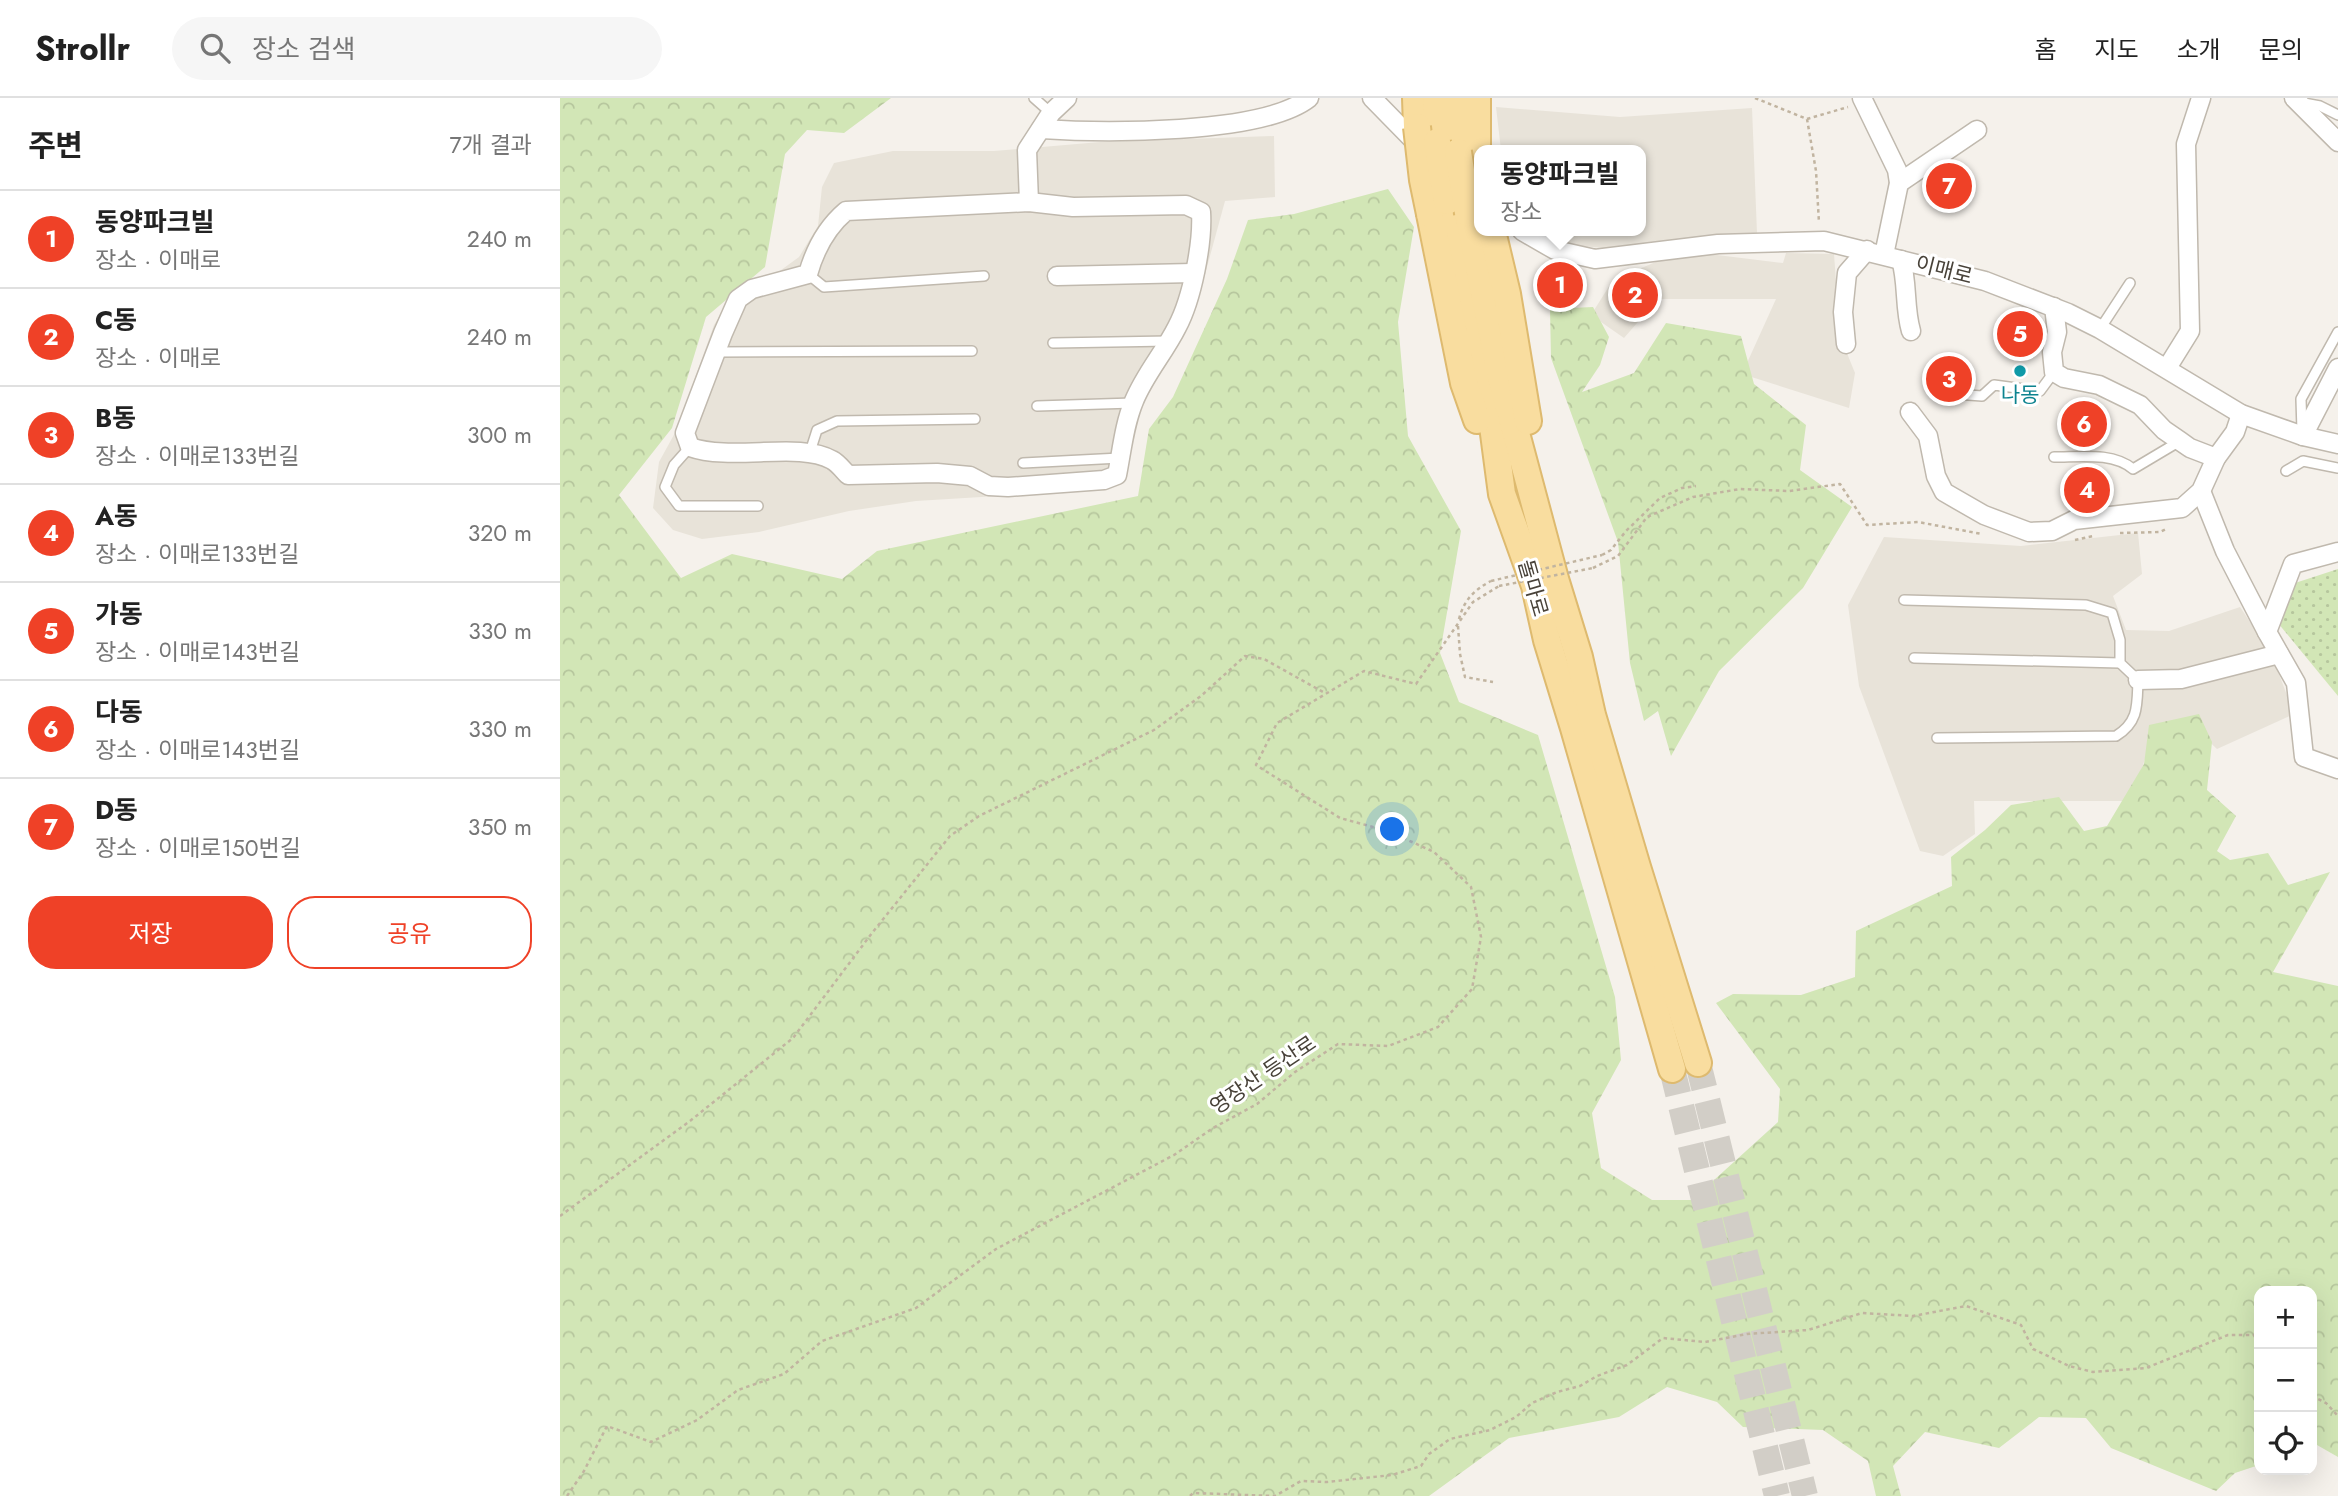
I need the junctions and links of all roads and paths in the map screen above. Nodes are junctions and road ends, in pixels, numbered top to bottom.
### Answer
1 (1034, 98) edge
2 (1067, 98) edge
3 (1309, 98) edge
4 (1372, 98) edge
5 (1416, 98) edge
6 (1436, 98) edge
7 (1458, 98) edge
8 (1477, 98) edge
9 (1755, 98) edge
10 (2201, 98) edge
11 (1863, 100) edge
12 (2297, 100) edge
13 (1051, 113) junction
14 (2338, 115) edge
15 (1807, 119) junction
16 (1041, 129) junction
17 (1977, 130) dead end
18 (2338, 142) edge
19 (1477, 145) edge
20 (1448, 146) edge
21 (1474, 146) edge
22 (1899, 183) junction
23 (1028, 202) junction
24 (1456, 206) edge
25 (1493, 236) edge
26 (1531, 236) edge
27 (1820, 240) junction
28 (1884, 255) junction
29 (1193, 273) junction
30 (808, 274) junction
31 (984, 276) dead end
32 (1057, 276) dead end
33 (2130, 283) dead end
34 (2054, 307) junction
35 (2100, 329) junction
36 (1911, 331) dead end
37 (2338, 332) edge
38 (1169, 341) junction
39 (1053, 343) dead end
40 (1846, 344) dead end
41 (972, 351) dead end
42 (716, 352) junction
43 (2167, 368) junction
44 (2338, 368) edge
45 (2054, 372) junction
46 (1941, 393) dead end
47 (1133, 403) junction
48 (1037, 406) dead end
49 (1910, 412) dead end
50 (2241, 414) junction
51 (975, 419) dead end
52 (2302, 436) junction
53 (2180, 441) junction
54 (2338, 444) edge
55 (690, 447) junction
56 (810, 452) junction
57 (2054, 457) dead end
58 (1120, 458) junction
59 (2216, 458) junction
60 (1023, 463) dead end
61 (2338, 468) edge
62 (2286, 471) dead end
63 (1696, 486) dead end
64 (2200, 491) junction
65 (758, 506) dead end
66 (1540, 517) junction
67 (2338, 552) edge
68 (1593, 568) dead end
69 (1904, 600) dead end
70 (1458, 623) junction
71 (2267, 632) junction
72 (2279, 654) junction
73 (1914, 658) dead end
74 (2120, 663) junction
75 (2138, 680) junction
76 (1493, 682) dead end
77 (1324, 694) junction
78 (1937, 738) dead end
79 (2338, 769) edge
80 (1698, 1063) tunnel mouth
81 (1672, 1069) tunnel mouth
82 (560, 1216) edge
83 (2254, 1335) edge
84 (2317, 1398) edge
85 (2338, 1416) edge
86 (567, 1496) edge
87 (1189, 1496) edge

1 - 13 lane
2 - 13 street
3 - 16 street
4 - 24 street
5 - 20 main road
6 - 20 main road, 돌마로
7 - 20 main road, 돌마로
8 - 19 main road
9 - 15 path
10 - 43 street
11 - 15 path
11 - 22 street
12 - 14 lane
12 - 18 street
13 - 16 street
15 - 27 path
16 - 23 street
17 - 22 street
20 - 21 main road
20 - 24 main road, 돌마로, bridge
22 - 28 street
23 - 29 street
23 - 30 street
24 - 66 main road, 돌마로
24 - 81 main road, 돌마로
25 - 66 main road
26 - 27 street, 이매로
27 - 28 street, 이매로
28 - 34 street, 이매로
28 - 36 street
28 - 40 street
29 - 32 street
29 - 38 street
30 - 31 lane
30 - 42 street
33 - 35 lane
34 - 35 street, 이매로
34 - 45 street
35 - 43 street, 이매로
37 - 52 lane
38 - 39 lane
38 - 47 street
41 - 42 lane
42 - 55 street
43 - 50 street, 이매로
44 - 52 street
45 - 46 lane
45 - 53 street
47 - 48 lane
47 - 58 street
49 - 64 street
50 - 52 street, 이매로
50 - 59 street
51 - 56 lane
52 - 54 street, 이매로
53 - 57 lane
53 - 59 street
55 - 56 street
55 - 65 lane
56 - 58 street
58 - 60 lane
59 - 64 street
61 - 62 lane
63 - 70 path, bridge
64 - 71 street
66 - 80 main road, 돌마로
67 - 71 street
68 - 70 path, 영장산 등산로, bridge
69 - 74 lane
70 - 76 path
70 - 77 path, 영장산 등산로
71 - 72 street
72 - 75 street
72 - 79 street
73 - 74 lane
74 - 75 lane
75 - 78 lane
77 - 82 path
77 - 86 path, 영장산 등산로
83 - 87 path
84 - 85 path

